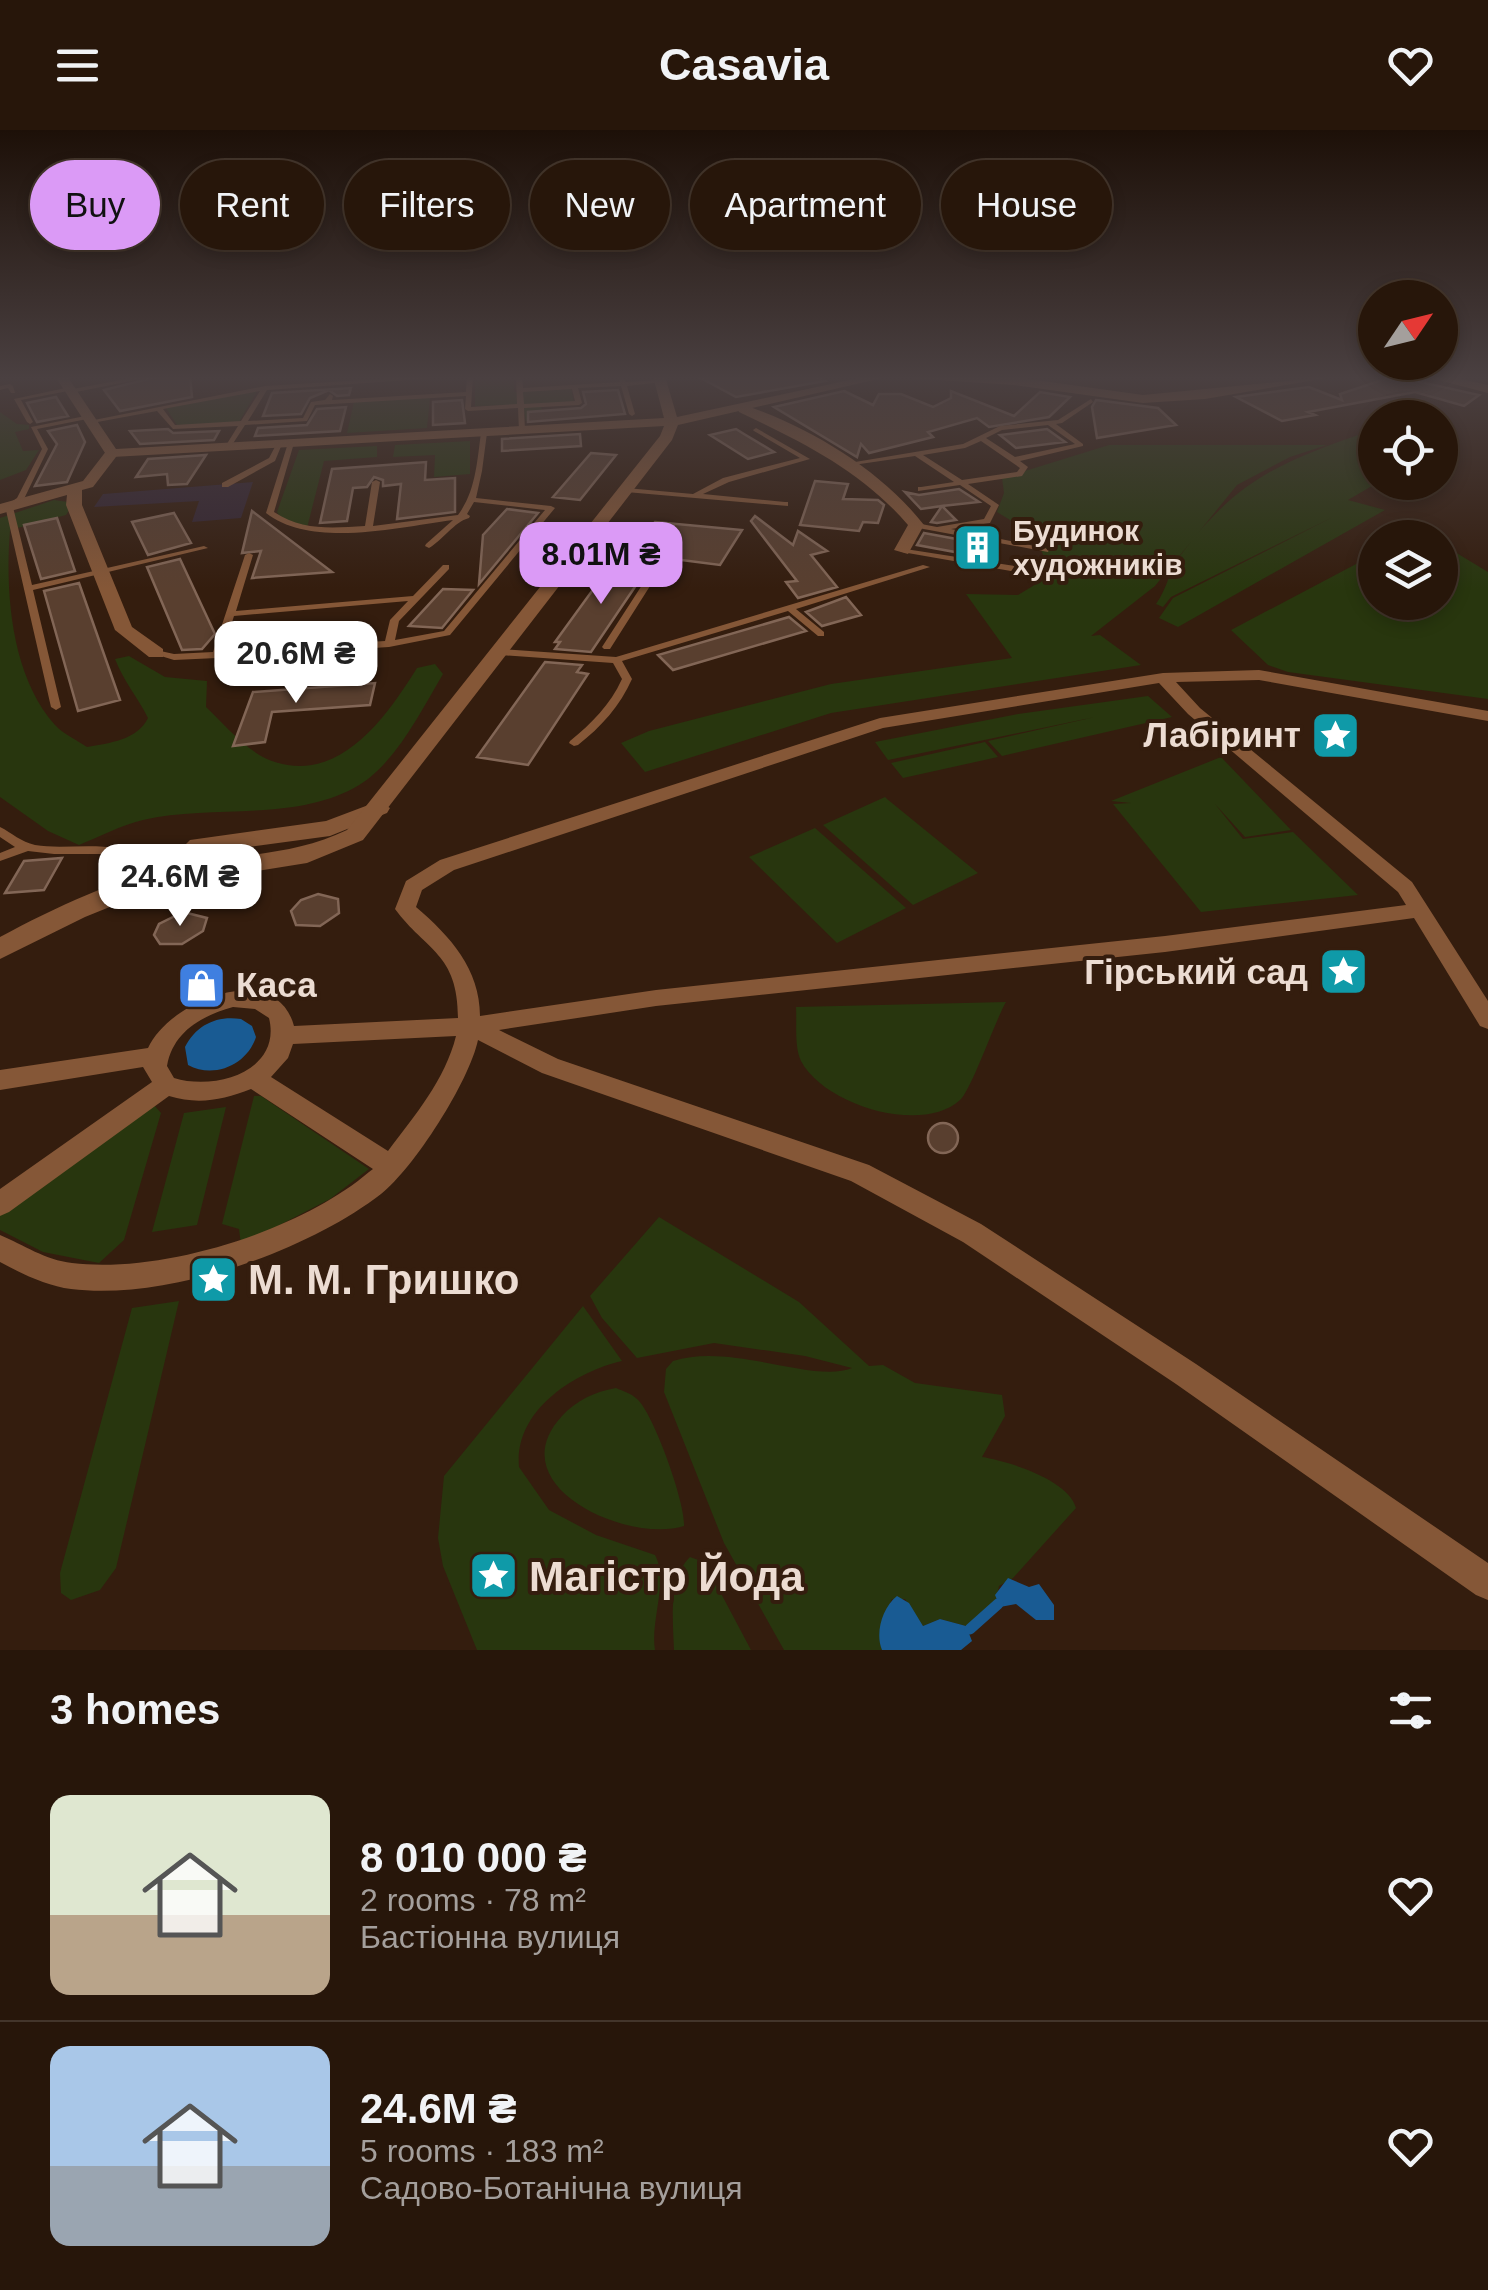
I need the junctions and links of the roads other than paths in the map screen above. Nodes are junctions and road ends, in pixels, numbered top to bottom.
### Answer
1 (44, 447) edge
2 (108, 447) edge
3 (228, 447) edge
4 (282, 447) edge
5 (284, 447) edge
6 (482, 447) edge
7 (660, 447) edge
8 (785, 447) edge
9 (819, 447) edge
10 (959, 447) edge
11 (994, 447) edge
12 (1073, 447) edge
13 (112, 453) junction
14 (917, 454) junction
15 (1013, 460) junction
16 (853, 464) junction
17 (376, 482) dead end
18 (959, 484) junction
19 (225, 485) dead end
20 (921, 488) dead end
21 (75, 490) junction
22 (626, 490) junction
23 (696, 496) junction
24 (474, 500) junction
25 (785, 504) dead end
26 (5, 507) edge
27 (466, 516) junction
28 (916, 525) junction
29 (370, 526) junction
30 (938, 529) junction
31 (429, 546) dead end
32 (204, 548) dead end
33 (580, 548) junction
34 (902, 550) joint
35 (1045, 550) dead end
36 (249, 555) dead end
37 (446, 567) dead end
38 (926, 567) dead end
39 (1022, 570) dead end
40 (102, 572) junction
41 (28, 588) junction
42 (412, 598) junction
43 (790, 608) junction
44 (231, 614) junction
45 (822, 634) dead end
46 (389, 644) junction
47 (607, 647) dead end
48 (500, 652) junction
49 (156, 654) joint
50 (217, 654) junction
51 (616, 660) junction
52 (1163, 678) junction
53 (56, 707) dead end
54 (1488, 716) edge
55 (574, 742) dead end
56 (0, 831) edge
57 (29, 846) junction
58 (0, 857) edge
59 (154, 880) junction
60 (1419, 910) junction
61 (0, 949) edge
62 (1488, 1020) edge
63 (470, 1026) junction
64 (285, 1034) junction
65 (156, 1056) junction
66 (253, 1078) junction
67 (0, 1080) edge
68 (166, 1085) junction
69 (390, 1166) junction
70 (0, 1204) edge
71 (0, 1248) edge
72 (1488, 1583) edge

1 - 26 lane
2 - 13 street
3 - 13 street
4 - 19 lane
5 - 29 lane
6 - 24 lane
7 - 22 street
8 - 23 lane
9 - 16 street
10 - 14 lane
11 - 15 lane
12 - 15 lane
13 - 21 street
14 - 16 lane
14 - 18 lane
15 - 18 lane
16 - 28 street
17 - 29 lane
18 - 20 lane
18 - 30 lane
21 - 26 street
21 - 40 street
22 - 23 lane
22 - 33 street
23 - 25 lane
24 - 27 lane
24 - 46 lane
26 - 41 lane
27 - 29 lane
27 - 31 lane
28 - 30 lane
28 - 34 street
30 - 35 lane
32 - 40 lane
33 - 47 lane
33 - 48 street
34 - 39 lane
36 - 44 lane
37 - 42 lane
38 - 43 lane
40 - 41 lane
40 - 49 street
41 - 53 lane
42 - 44 lane
42 - 46 lane
43 - 45 lane
43 - 51 lane
44 - 50 lane
46 - 50 lane
48 - 51 lane
48 - 59 street
49 - 50 lane
51 - 55 lane
52 - 54 street
52 - 60 street
52 - 63 street
56 - 57 lane
57 - 58 lane
57 - 59 lane
59 - 61 street
60 - 62 street
60 - 63 street
63 - 64 street
63 - 69 street
63 - 72 street
64 - 65 street
64 - 66 street
65 - 67 street
65 - 68 street
66 - 68 street
66 - 69 street
68 - 70 street
69 - 71 street

